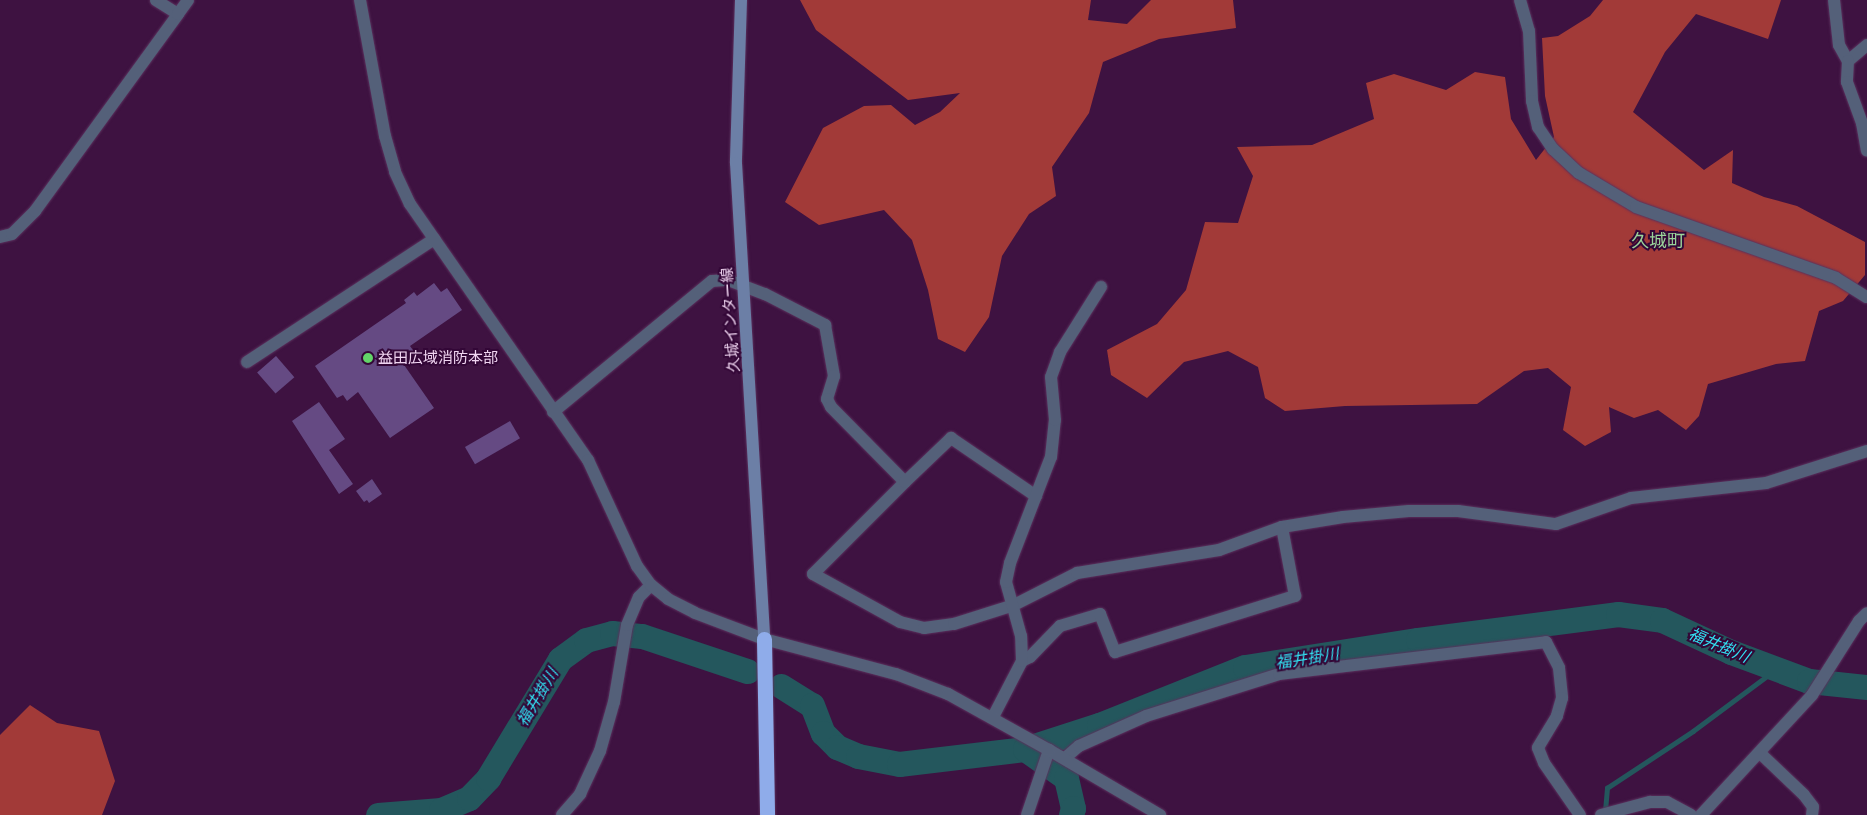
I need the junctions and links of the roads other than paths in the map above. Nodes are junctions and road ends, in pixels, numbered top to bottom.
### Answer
1 (156, 0) edge
2 (188, 0) edge
3 (360, 0) edge
4 (740, 0) edge
5 (1520, 0) edge
6 (1834, 0) edge
7 (178, 14) junction
8 (1867, 45) edge
9 (1848, 61) junction
10 (1867, 151) edge
11 (0, 237) edge
12 (434, 239) junction
13 (744, 286) junction
14 (1101, 286) dead end
15 (1867, 297) edge
16 (247, 362) dead end
17 (553, 412) junction
18 (1867, 451) edge
19 (905, 482) junction
20 (1036, 496) junction
21 (1282, 527) junction
22 (651, 585) junction
23 (1014, 605) junction
24 (1867, 613) edge
25 (764, 639) junction
26 (1022, 661) junction
27 (993, 717) junction
28 (1049, 750) junction
29 (1761, 754) junction
30 (1065, 758) junction
31 (562, 815) edge
32 (768, 815) edge
33 (1027, 815) edge
34 (1160, 815) edge
35 (1580, 815) edge
36 (1602, 815) edge
37 (1691, 815) edge
38 (1701, 815) edge
39 (1812, 815) edge

1 - 7 street
2 - 7 street
3 - 12 street
4 - 13 main road, 久城インター線
5 - 15 street
6 - 9 street
7 - 11 street
8 - 9 street
9 - 10 street
12 - 16 street
12 - 17 street
13 - 17 street
13 - 19 street
13 - 25 main road, 久城インター線
14 - 20 street
17 - 22 street
18 - 21 street
19 - 20 street
19 - 23 street
20 - 23 street
21 - 23 street
21 - 26 street
22 - 25 street
22 - 31 street
23 - 26 street
24 - 29 street
25 - 27 street
25 - 32 highway
26 - 27 street
27 - 28 street
28 - 30 street
28 - 33 street
29 - 38 street
29 - 39 street
30 - 34 street
30 - 35 street
36 - 37 street

